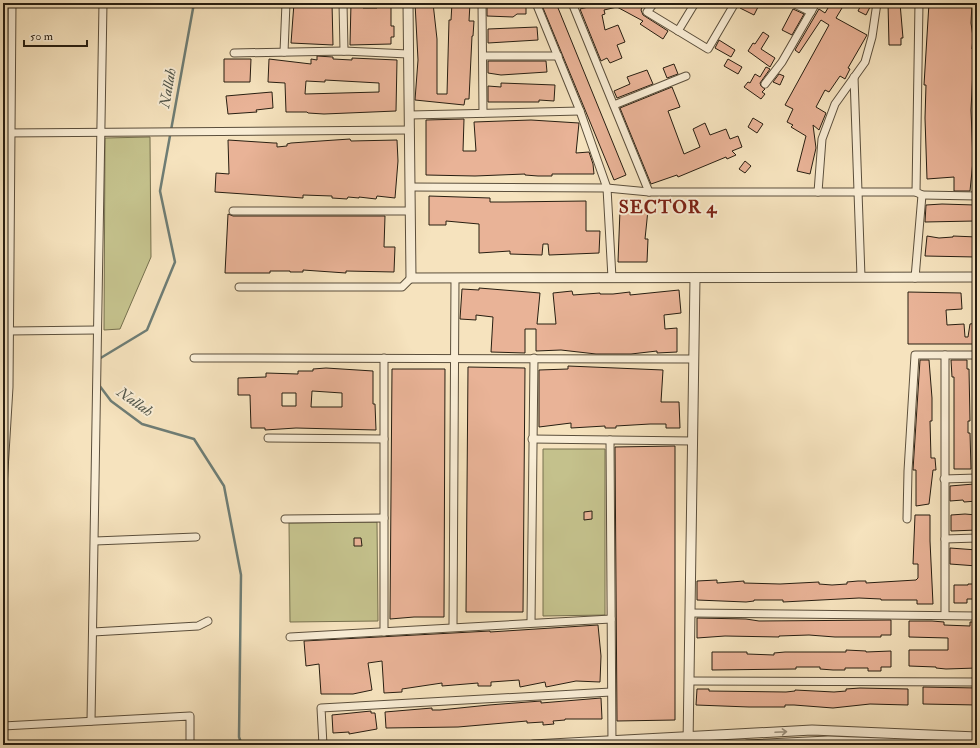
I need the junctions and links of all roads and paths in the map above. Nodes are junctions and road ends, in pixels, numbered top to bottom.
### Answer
1 (12, 3) edge
2 (103, 3) edge
3 (286, 3) edge
4 (344, 3) edge
5 (408, 3) edge
6 (482, 3) edge
7 (536, 3) edge
8 (572, 3) edge
9 (654, 3) edge
10 (695, 3) edge
11 (735, 3) edge
12 (793, 3) edge
13 (816, 3) edge
14 (877, 3) edge
15 (919, 3) edge
16 (811, 12) junction
17 (678, 31) junction
18 (344, 51) junction
19 (284, 52) junction
20 (234, 53) dead end
21 (408, 54) junction
22 (483, 56) junction
23 (558, 56) junction
24 (686, 76) dead end
25 (854, 77) junction
26 (765, 84) dead end
27 (614, 105) junction
28 (580, 111) junction
29 (483, 113) junction
30 (410, 114) junction
31 (410, 130) junction
32 (100, 132) junction
33 (6, 133) edge
34 (410, 187) junction
35 (608, 188) junction
36 (649, 192) junction
37 (818, 192) junction
38 (858, 192) junction
39 (919, 194) junction
40 (977, 196) edge
41 (233, 210) dead end
42 (410, 210) junction
43 (861, 277) junction
44 (977, 277) edge
45 (410, 278) junction
46 (455, 278) junction
47 (612, 278) junction
48 (695, 278) junction
49 (915, 278) junction
50 (238, 287) dead end
51 (96, 330) junction
52 (9, 331) junction
53 (945, 355) junction
54 (977, 355) edge
55 (194, 358) dead end
56 (384, 358) junction
57 (455, 358) junction
58 (534, 358) junction
59 (694, 359) junction
60 (268, 438) dead end
61 (384, 439) junction
62 (532, 439) junction
63 (610, 440) junction
64 (692, 441) junction
65 (977, 478) edge
66 (944, 479) junction
67 (3, 487) edge
68 (384, 518) junction
69 (285, 519) dead end
70 (907, 519) dead end
71 (196, 537) dead end
72 (977, 538) edge
73 (945, 539) junction
74 (95, 541) junction
75 (690, 613) junction
76 (945, 615) junction
77 (977, 616) edge
78 (611, 619) junction
79 (208, 621) dead end
80 (531, 622) junction
81 (452, 627) junction
82 (93, 632) junction
83 (384, 632) junction
84 (290, 637) dead end
85 (689, 681) junction
86 (977, 682) edge
87 (611, 692) junction
88 (91, 721) junction
89 (3, 726) edge
90 (977, 737) edge
91 (688, 741) edge
92 (612, 743) edge
93 (571, 744) edge
94 (190, 745) edge
95 (322, 745) edge
96 (532, 745) edge
97 (747, 745) edge
98 (935, 745) edge

1 - 33 street
2 - 32 street
3 - 19 street
4 - 18 street
5 - 21 street
6 - 22 street
7 - 23 street
8 - 27 street
9 - 17 street
10 - 17 street
11 - 17 street
12 - 16 street
13 - 16 street
14 - 25 street
15 - 39 street
16 - 26 street
18 - 19 street
18 - 21 street
19 - 20 street
21 - 30 street
22 - 23 street
22 - 29 street
23 - 28 street
24 - 27 street
25 - 37 street
25 - 38 street
27 - 36 street
28 - 29 street
28 - 35 street
29 - 30 street
30 - 31 street
31 - 32 street
31 - 34 street
32 - 33 street
32 - 51 street
33 - 52 street
34 - 35 street
34 - 42 street
35 - 36 street
35 - 47 street
36 - 37 street
37 - 38 street
38 - 39 street
38 - 43 street
39 - 40 street
39 - 49 street
41 - 42 street
42 - 45 street
43 - 48 street
43 - 49 street
44 - 49 street
45 - 46 street
45 - 50 street
46 - 47 street
46 - 57 street
47 - 48 street
48 - 59 street
51 - 52 street
51 - 74 street
52 - 67 street
53 - 54 street
53 - 66 street
53 - 70 street
55 - 56 street
56 - 57 street
56 - 61 street
57 - 58 street
57 - 81 street
58 - 59 street
58 - 62 street
59 - 64 street
60 - 61 street
61 - 68 street
62 - 63 street
62 - 80 street
63 - 64 street
63 - 78 street
64 - 75 street
65 - 66 street
66 - 73 street
68 - 69 street
68 - 83 street
71 - 74 street
72 - 73 street
73 - 76 street
74 - 82 street
75 - 76 street
75 - 85 street
76 - 77 street
78 - 80 street
78 - 87 street
79 - 82 street
80 - 81 street
81 - 83 street
82 - 88 street
83 - 84 street
85 - 86 street
85 - 91 street
87 - 92 street
87 - 95 street
88 - 89 street
88 - 94 street
91 -> 90 street
91 - 92 street
92 - 93 street
93 - 96 street
97 - 98 street

